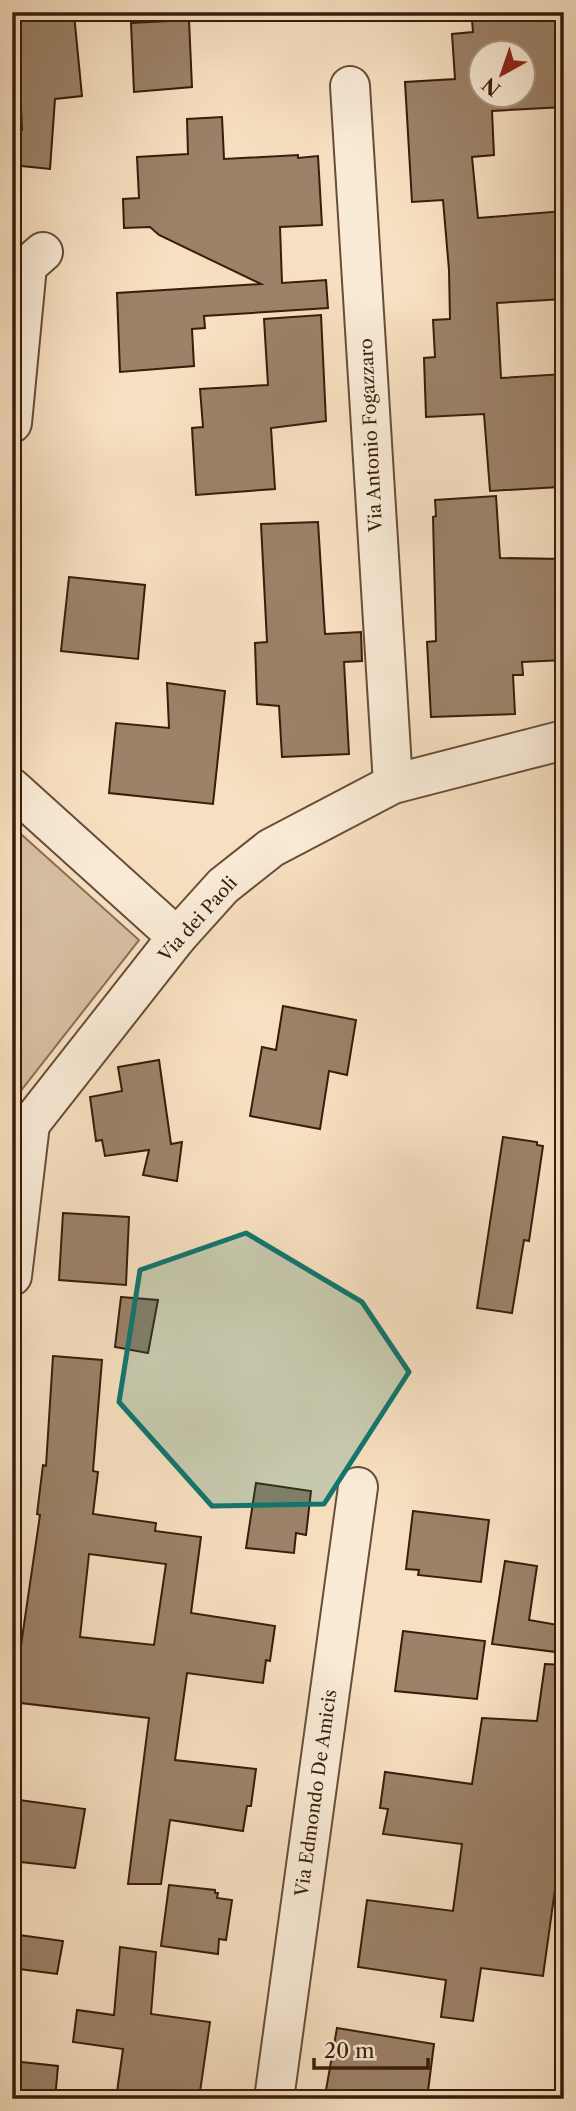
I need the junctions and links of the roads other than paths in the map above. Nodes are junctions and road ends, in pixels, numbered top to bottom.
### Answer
1 (351, 86) dead end
2 (43, 252) dead end
3 (12, 423) edge
4 (564, 740) edge
5 (393, 784) junction
6 (12, 788) edge
7 (177, 937) junction
8 (21, 1133) edge
9 (12, 1276) edge
10 (358, 1487) dead end
11 (274, 2099) edge

1 - 5 street, Via Antonio Fogazzaro
2 - 3 street
4 - 5 street, Via dei Paoli
5 - 7 street, Via dei Paoli
6 - 7 street
7 - 8 street, Via dei Paoli
8 - 9 street
10 - 11 street, Via Edmondo De Amicis

